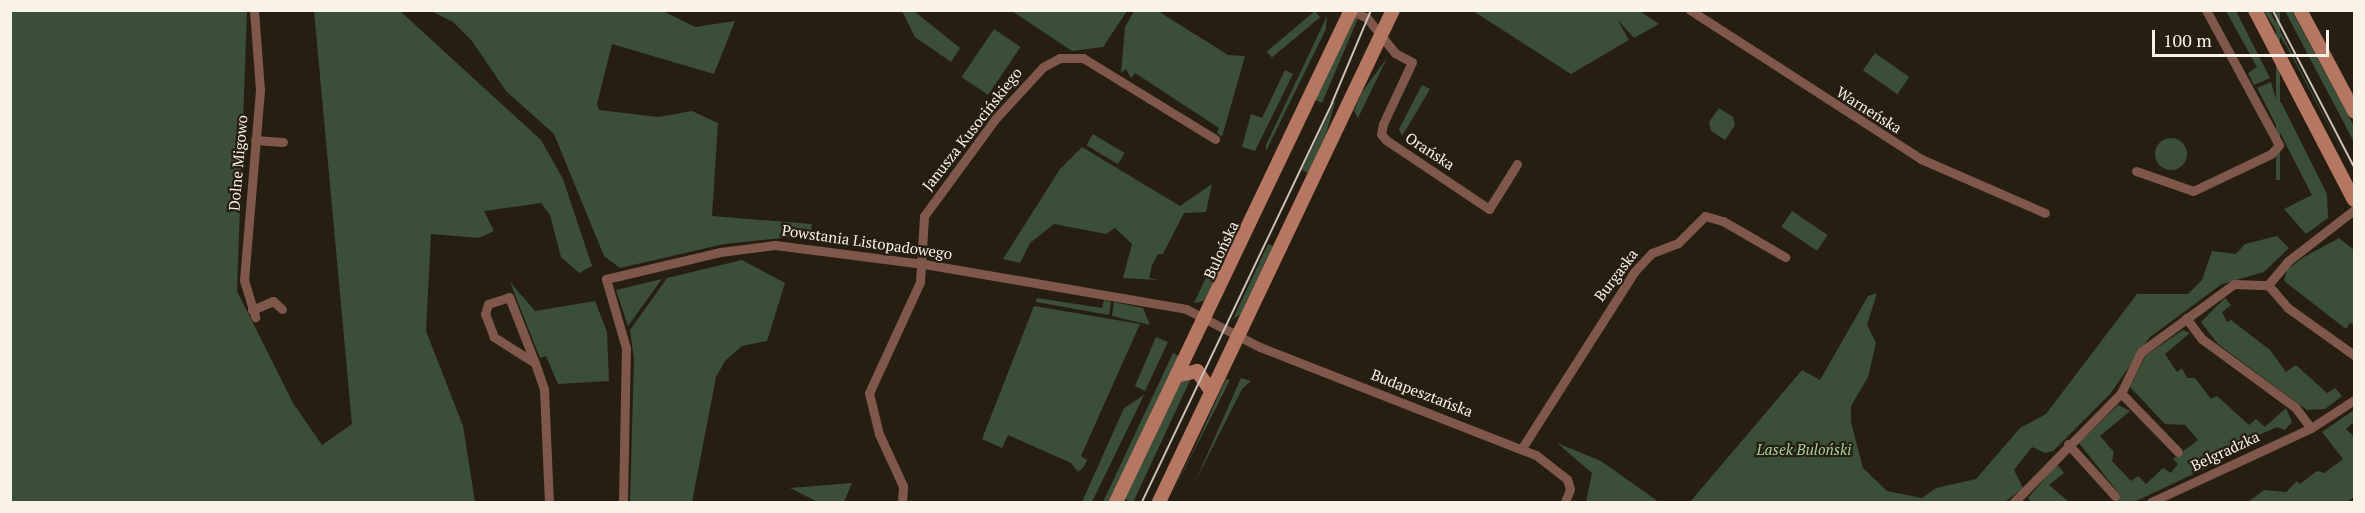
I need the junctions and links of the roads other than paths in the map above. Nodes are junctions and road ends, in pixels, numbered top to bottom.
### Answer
1 (254, 10) edge
2 (1393, 10) edge
3 (1690, 10) edge
4 (2206, 10) edge
5 (2255, 10) edge
6 (2300, 10) edge
7 (1351, 11) edge
8 (1380, 37) junction
9 (2355, 111) edge
10 (1215, 139) dead end
11 (255, 140) junction
12 (283, 142) dead end
13 (1517, 164) dead end
14 (2136, 171) dead end
15 (2355, 200) edge
16 (2355, 210) edge
17 (2044, 213) dead end
18 (1785, 257) dead end
19 (924, 264) junction
20 (2268, 285) junction
21 (282, 309) dead end
22 (1206, 318) junction
23 (2186, 318) junction
24 (1238, 336) junction
25 (2355, 355) edge
26 (535, 363) junction
27 (1176, 376) junction
28 (1211, 391) junction
29 (2121, 393) junction
30 (2355, 400) edge
31 (2311, 428) junction
32 (2068, 444) junction
33 (1522, 448) junction
34 (2178, 452) dead end
35 (2115, 496) dead end
36 (549, 502) edge
37 (623, 502) edge
38 (902, 502) edge
39 (1116, 502) edge
40 (1159, 502) edge
41 (1565, 502) edge
42 (2014, 502) edge
43 (2151, 502) edge

1 - 11 street, Dolne Migowo
2 - 8 main road
3 - 17 street, Warneńska
4 - 14 street
5 - 15 main road
6 - 9 main road
7 - 8 street
7 - 22 main road, Bulońska
8 - 13 street, Orańska
8 - 24 main road
10 - 19 street, Janusza Kusocińskiego
11 - 12 street
11 - 21 street, Dolne Migowo
16 - 20 street
18 - 33 street, Burgaska
19 - 22 street, Powstania Listopadowego
19 - 37 street, Powstania Listopadowego
19 - 38 street, Janusza Kusocińskiego
20 - 23 street
20 - 25 street
22 - 24 street, Powstania Listopadowego
22 - 27 main road, Bulońska
23 - 29 street
23 - 31 street
24 - 28 main road
24 - 33 street, Budapesztańska
26 - 26 street
26 - 36 street
27 - 28 main road
27 - 39 main road, Bulońska
28 - 40 main road
29 - 32 street
29 - 34 street, Belgradzka
30 - 31 street, Belgradzka
31 - 43 street, Belgradzka
32 - 35 street
32 - 42 street
33 - 41 street, Budapesztańska

